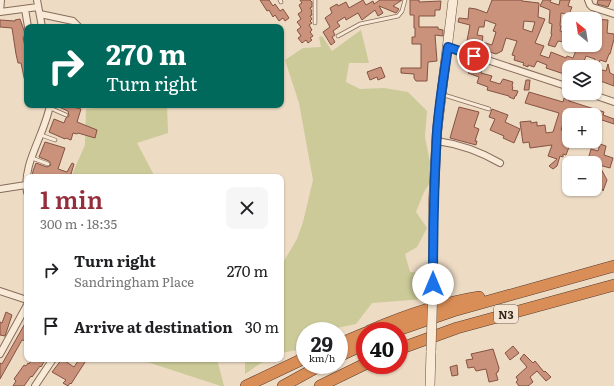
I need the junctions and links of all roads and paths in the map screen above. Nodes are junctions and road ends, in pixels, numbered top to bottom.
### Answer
1 (0, 0) edge
2 (38, 0) edge
3 (315, 0) edge
4 (404, 0) edge
5 (453, 0) edge
6 (588, 0) edge
7 (38, 7) junction
8 (25, 9) junction
9 (0, 12) edge
10 (40, 14) junction
11 (614, 14) edge
12 (315, 23) dead end
13 (28, 24) edge
14 (42, 24) edge
15 (76, 24) edge
16 (338, 36) dead end
17 (448, 47) junction
18 (562, 85) edge
19 (442, 94) junction
20 (602, 98) edge
21 (614, 102) edge
22 (49, 108) edge
23 (54, 108) edge
24 (489, 109) dead end
25 (66, 115) dead end
26 (41, 135) junction
27 (54, 140) dead end
28 (437, 141) junction
29 (32, 158) junction
30 (48, 164) dead end
31 (500, 164) dead end
32 (27, 174) edge
33 (24, 185) edge
34 (0, 189) edge
35 (614, 266) edge
36 (614, 285) edge
37 (531, 289) junction
38 (0, 291) edge
39 (24, 299) edge
40 (24, 311) edge
41 (395, 322) edge
42 (408, 327) edge
43 (3, 344) edge
44 (408, 346) edge
45 (0, 354) edge
46 (52, 362) edge
47 (296, 362) edge
48 (296, 363) edge
49 (356, 368) edge
50 (305, 374) edge
51 (35, 386) edge
52 (246, 386) edge
53 (256, 386) edge
54 (283, 386) edge
55 (320, 386) edge
56 (430, 386) edge

1 - 9 street
2 - 7 street
3 - 12 lane
4 - 16 lane
5 - 17 street
6 - 11 street
7 - 8 street
7 - 10 street
8 - 9 street
8 - 13 street
10 - 14 street
10 - 15 street
17 - 18 street
17 - 19 street
19 - 24 lane
19 - 28 street
20 - 21 street
22 - 26 street
23 - 25 lane
26 - 27 lane
26 - 29 street
28 - 31 street
28 - 56 street, bridge
29 - 30 lane
29 - 32 street
33 - 34 street
35 - 37 highway, N3
36 - 44 highway, N3
37 - 41 highway
37 - 42 highway, N3
38 - 39 street
40 - 43 street
43 - 45 street
46 - 51 street
47 - 52 highway
48 - 53 highway
49 - 55 highway
50 - 54 highway

